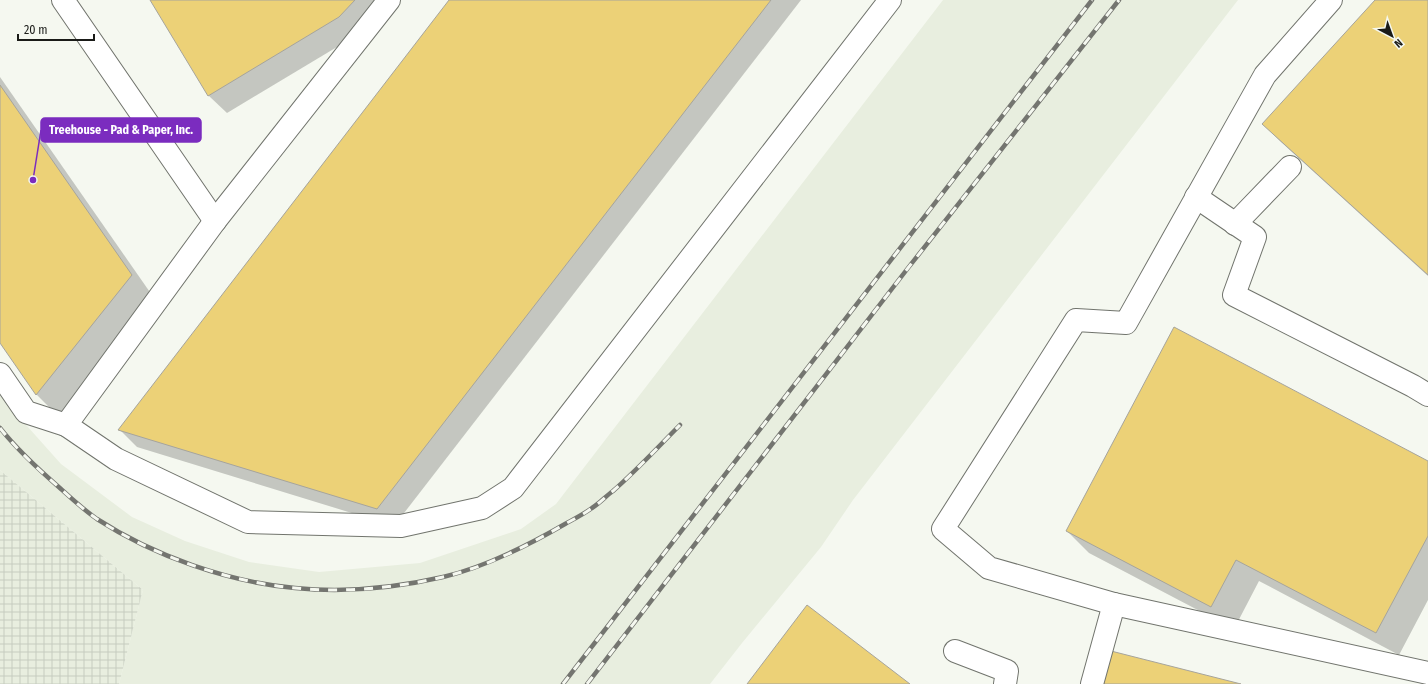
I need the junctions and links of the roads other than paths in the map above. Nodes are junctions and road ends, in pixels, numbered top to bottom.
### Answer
1 (63, 0) edge
2 (389, 0) edge
3 (890, 0) edge
4 (1331, 0) edge
5 (1290, 167) dead end
6 (1196, 197) junction
7 (214, 221) junction
8 (1235, 224) junction
9 (0, 374) edge
10 (1428, 395) edge
11 (66, 425) junction
12 (1114, 604) junction
13 (955, 651) dead end
14 (1428, 673) edge
15 (1005, 684) edge
16 (1092, 684) edge

1 - 7 lane
2 - 7 lane
3 - 11 lane
4 - 6 lane
5 - 8 lane
6 - 8 lane
6 - 12 lane
7 - 11 lane
8 - 10 lane
9 - 11 lane
12 - 14 lane
12 - 16 lane
13 - 15 lane

